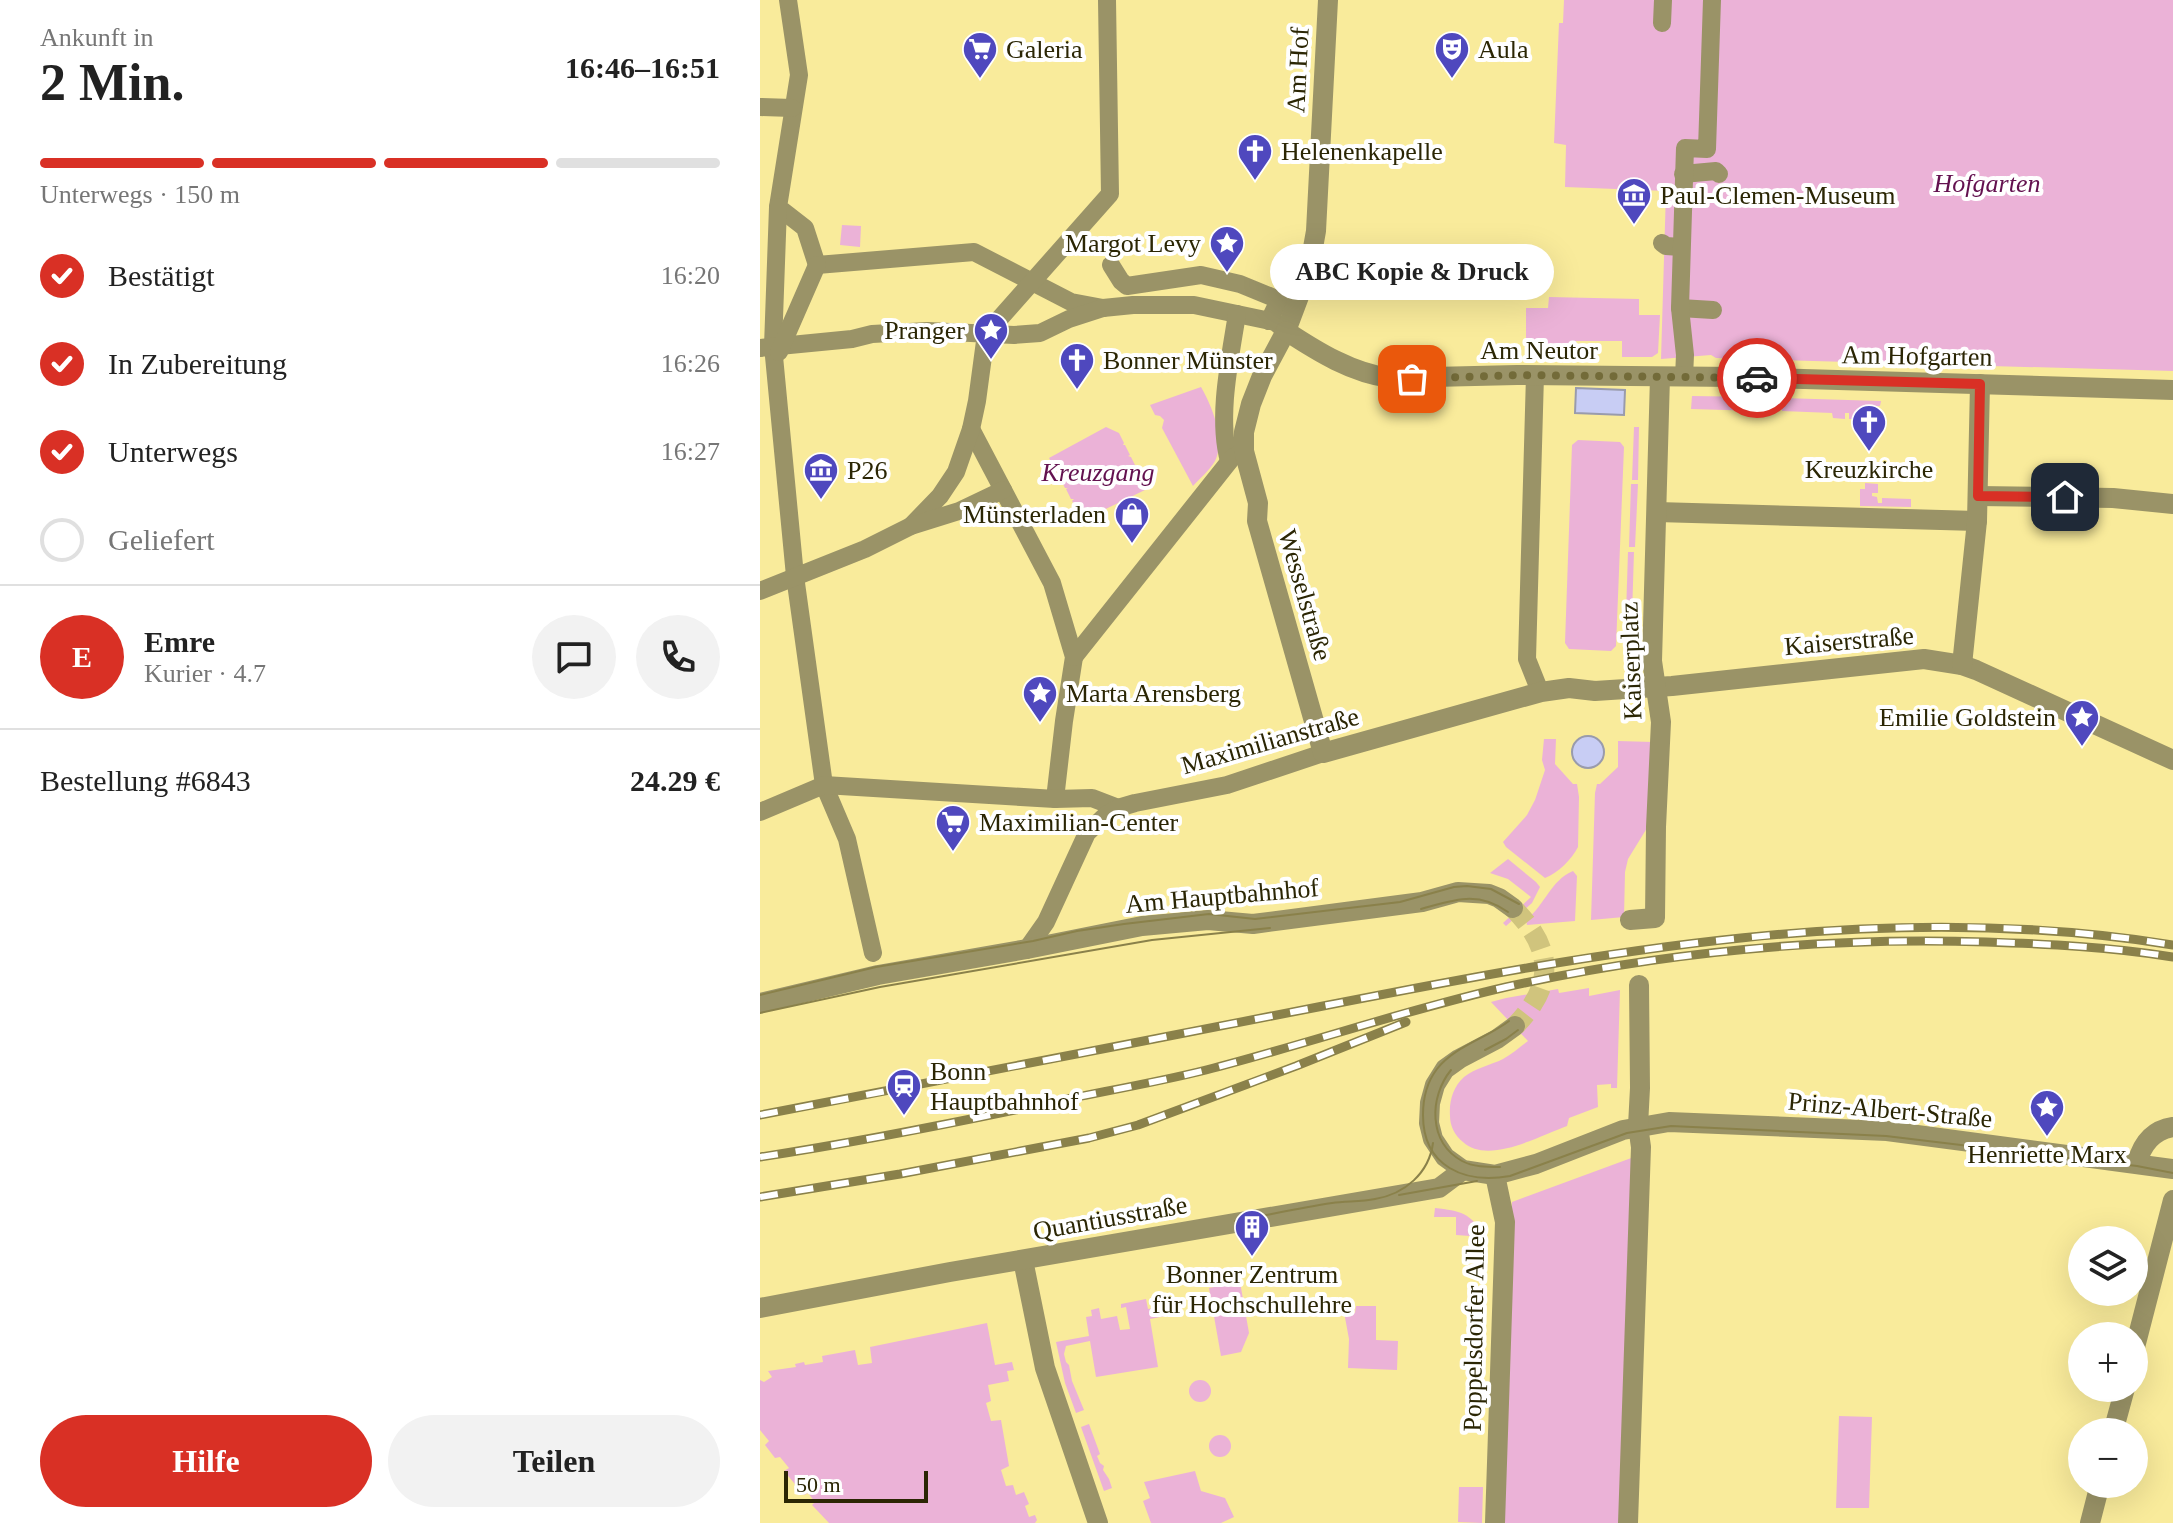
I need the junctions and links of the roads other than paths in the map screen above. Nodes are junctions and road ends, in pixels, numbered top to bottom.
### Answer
1 (788, 0) edge
2 (1107, 0) edge
3 (1328, 0) edge
4 (1663, 0) edge
5 (1712, 0) edge
6 (1662, 23) dead end
7 (760, 107) edge
8 (792, 108) junction
9 (1683, 174) junction
10 (1719, 174) dead end
11 (778, 207) junction
12 (1662, 243) dead end
13 (1681, 247) junction
14 (817, 265) junction
15 (1111, 265) dead end
16 (1033, 281) junction
17 (1103, 308) junction
18 (1680, 308) junction
19 (1713, 310) dead end
20 (1237, 314) junction
21 (1278, 326) junction
22 (986, 334) junction
23 (773, 350) edge
24 (1535, 375) junction
25 (1660, 377) junction
26 (1684, 377) junction
27 (1980, 384) junction
28 (2173, 390) edge
29 (971, 429) junction
30 (1236, 456) junction
31 (1003, 490) junction
32 (1978, 496) junction
33 (2173, 504) edge
34 (1657, 512) junction
35 (1977, 521) junction
36 (911, 526) junction
37 (795, 576) junction
38 (760, 591) edge
39 (1074, 657) junction
40 (1962, 665) junction
41 (1654, 686) junction
42 (1539, 689) dead end
43 (1323, 753) junction
44 (2173, 760) edge
45 (824, 785) junction
46 (1055, 799) junction
47 (1118, 808) junction
48 (760, 812) edge
49 (839, 819) junction
50 (836, 846) dead end
51 (1513, 908) tunnel mouth
52 (1630, 920) dead end
53 (867, 943) dead end
54 (1027, 949) junction
55 (1639, 985) dead end
56 (761, 1004) edge
57 (1515, 1026) tunnel mouth
58 (1638, 1126) junction
59 (2173, 1127) edge
60 (2137, 1163) junction
61 (2173, 1169) edge
62 (1463, 1170) junction
63 (1495, 1175) junction
64 (2173, 1200) edge
65 (1023, 1260) junction
66 (760, 1308) edge
67 (2141, 1322) edge
68 (2096, 1498) edge
69 (1098, 1523) edge
70 (1495, 1523) edge
71 (1628, 1523) edge
72 (2090, 1523) edge

1 - 8 street
2 - 16 street
3 - 21 street, Am Hof
4 - 6 street
5 - 9 street
7 - 8 street
8 - 11 street
9 - 10 street
9 - 13 street
11 - 14 street
11 - 23 street
12 - 13 street
13 - 18 street
14 - 16 street
14 - 23 street
15 - 21 street
16 - 17 street
16 - 22 street
17 - 20 street
17 - 22 street
18 - 19 street
18 - 26 street
20 - 21 street
20 - 30 street
21 - 24 street, Am Neutor
21 - 30 street, Am Hof
22 - 23 street
22 - 29 street
23 - 37 street
24 - 25 street, Am Neutor
24 - 42 street
25 - 26 street, Am Hofgarten
25 - 34 street, Kaiserplatz
26 - 27 street, Am Hofgarten
27 - 28 street, Am Hofgarten
27 - 32 street
29 - 31 street
29 - 36 street
30 - 39 street
30 - 43 street, Wesselstraße
31 - 36 street
31 - 39 street
32 - 33 street
32 - 35 street
34 - 35 street
34 - 41 street, Kaiserplatz
35 - 40 street
36 - 37 street
37 - 38 street
37 - 45 street
39 - 46 street
40 - 41 street, Kaiserstraße
40 - 44 street, Kaiserstraße
41 - 43 street, Maximilianstraße
41 - 52 street, Kaiserplatz
43 - 47 street, Maximilianstraße
45 - 46 street, Maximilianstraße
45 - 48 street, Maximilianstraße
45 - 49 street
46 - 47 street, Maximilianstraße
47 - 54 street
49 - 50 street
49 - 53 street
51 - 54 street, Am Hauptbahnhof
54 - 56 street, Am Hauptbahnhof
55 - 58 street
57 - 62 street
58 - 60 street, Prinz-Albert-Straße
58 - 63 street
58 - 71 street
59 - 60 street
60 - 61 street, Prinz-Albert-Straße
62 - 63 street
62 - 65 street, Quantiusstraße
63 - 70 street, Poppelsdorfer Allee
64 - 67 street
65 - 66 street, Quantiusstraße
65 - 69 street
68 - 72 street

